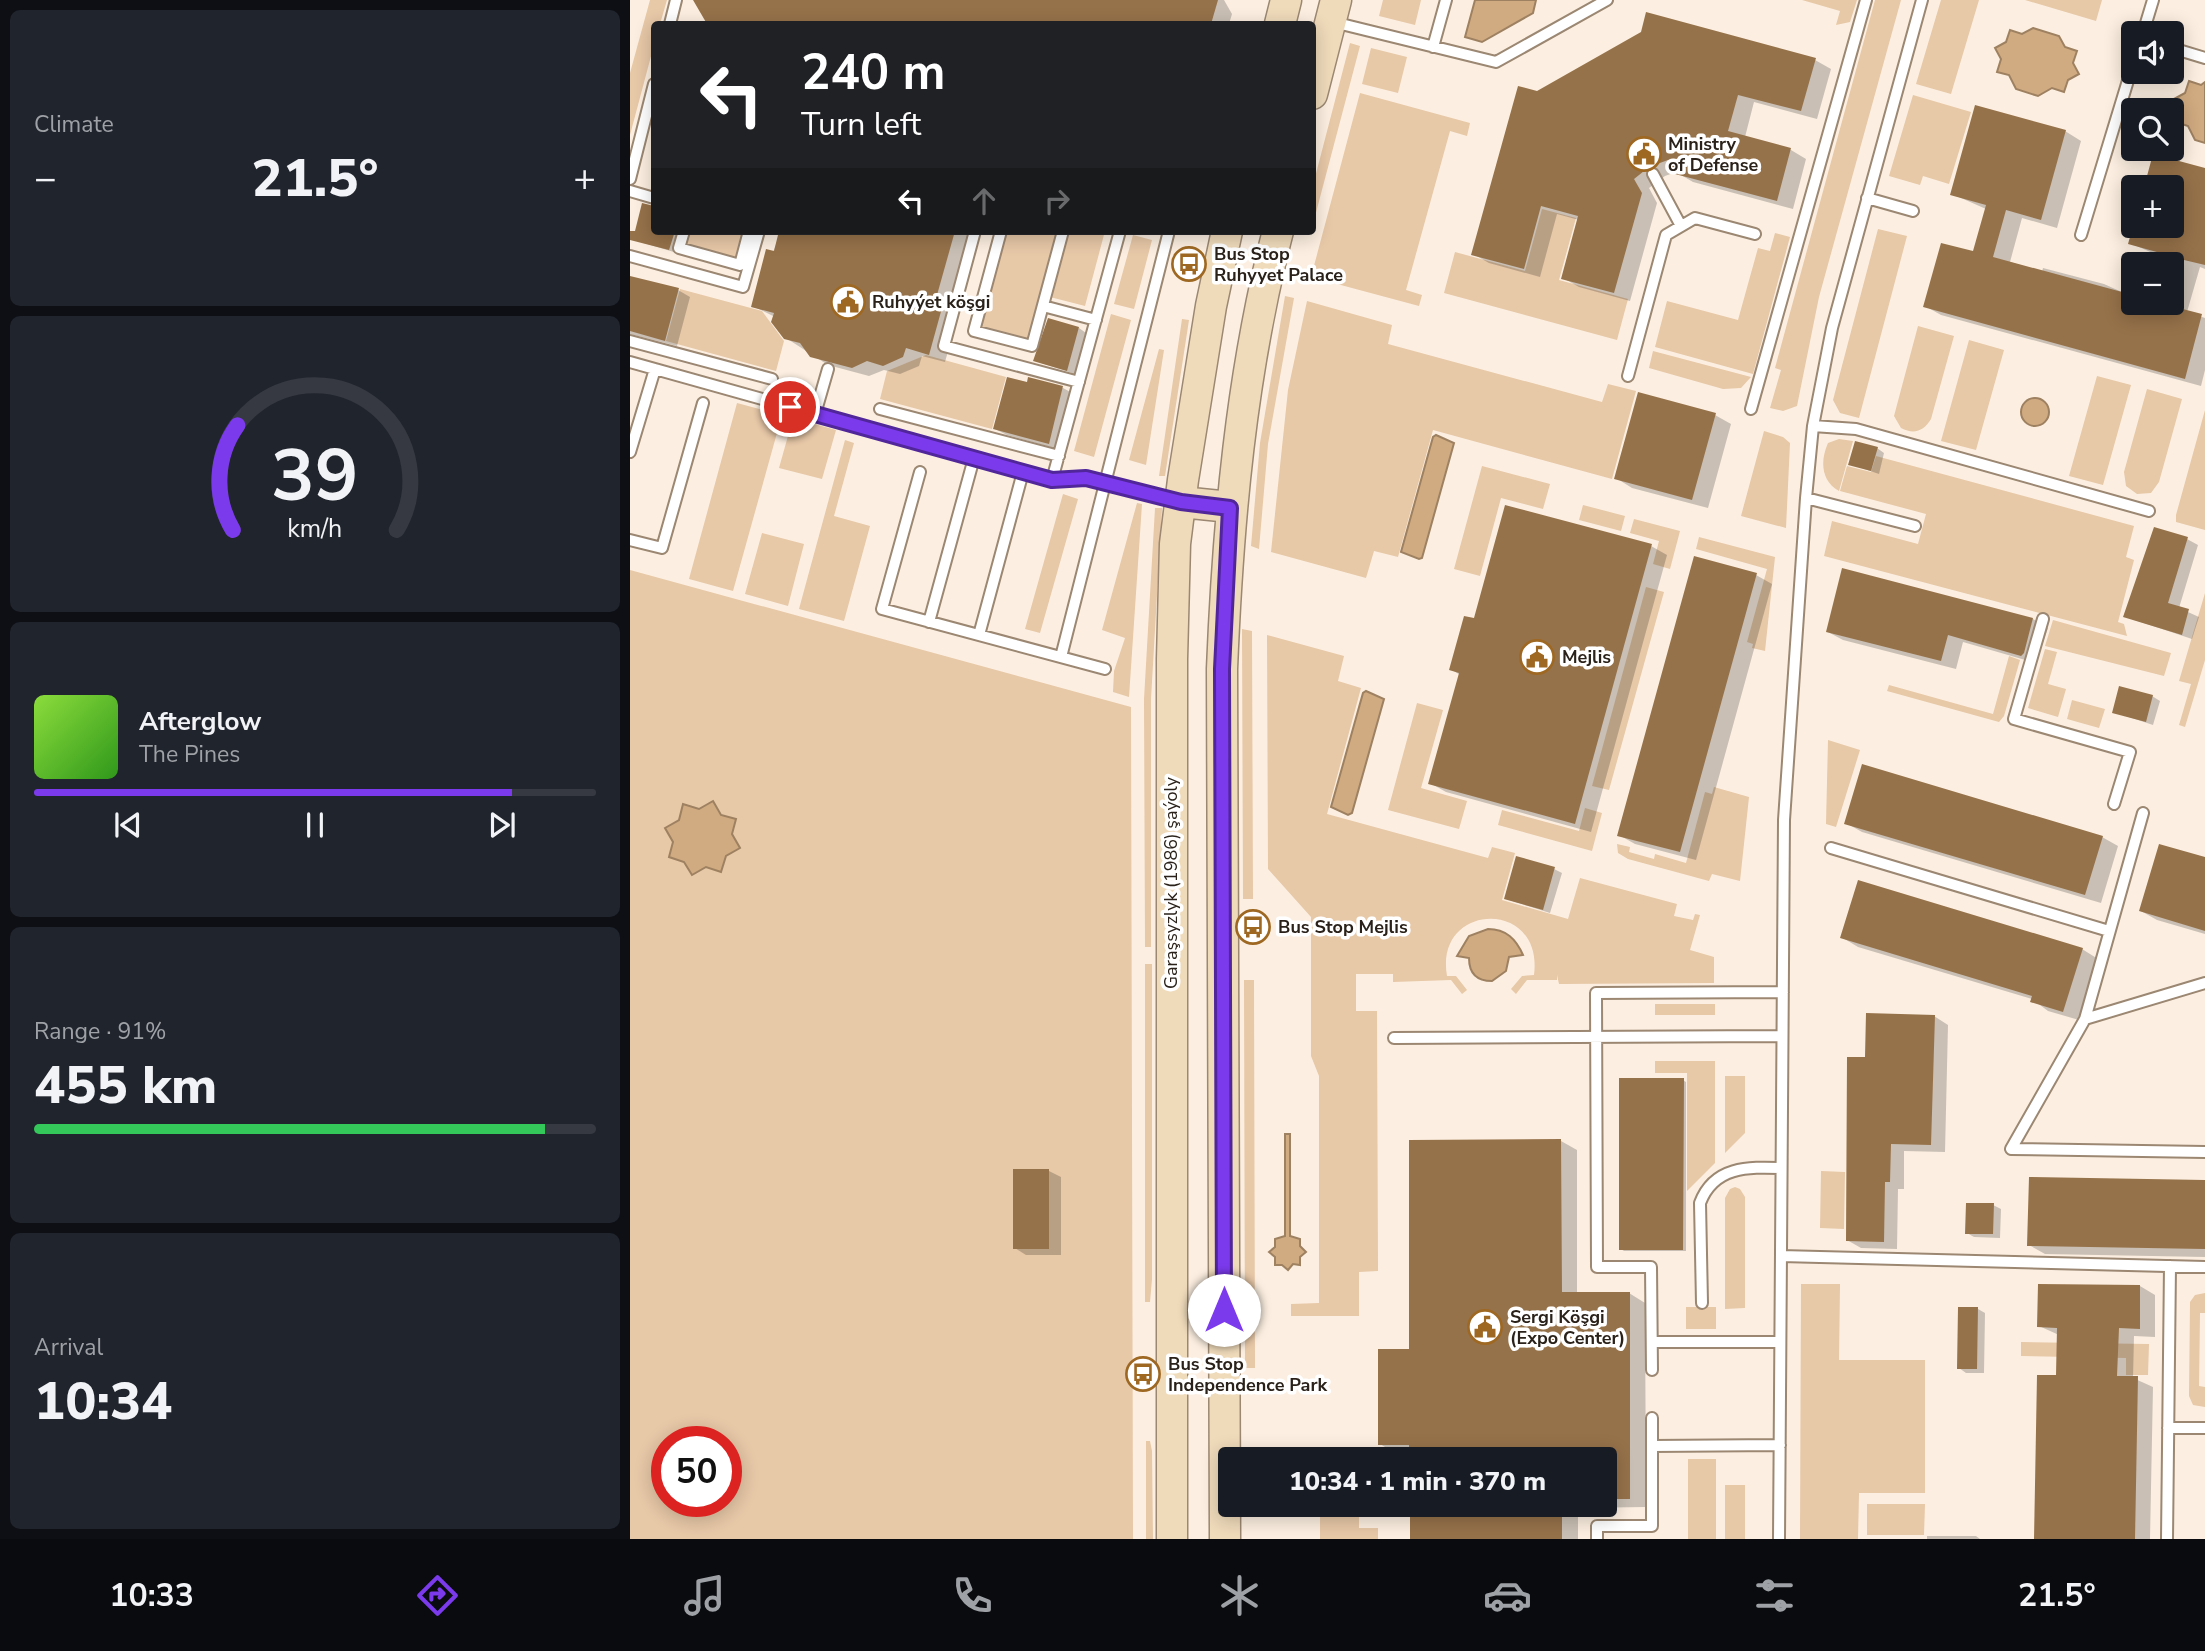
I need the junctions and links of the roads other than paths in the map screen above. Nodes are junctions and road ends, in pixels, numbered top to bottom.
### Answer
1 (676, 0) edge
2 (1286, 0) edge
3 (1446, 0) edge
4 (1607, 0) edge
5 (1866, 0) edge
6 (1922, 0) edge
7 (2152, 0) edge
8 (671, 21) edge
9 (1281, 21) edge
10 (2146, 21) edge
11 (1326, 23) edge
12 (1433, 47) junction
13 (2184, 52) edge
14 (2205, 58) edge
15 (1316, 74) edge
16 (2127, 84) edge
17 (651, 96) edge
18 (1653, 174) dead end
19 (630, 179) edge
20 (630, 191) edge
21 (651, 197) edge
22 (1867, 198) junction
23 (1913, 211) dead end
24 (1681, 226) junction
25 (1755, 234) dead end
26 (683, 235) edge
27 (748, 235) edge
28 (758, 235) edge
29 (974, 235) edge
30 (1000, 235) edge
31 (1062, 235) edge
32 (1119, 235) edge
33 (1168, 235) edge
34 (1277, 235) edge
35 (2081, 235) dead end
36 (1224, 245) edge
37 (630, 256) edge
38 (1268, 278) junction
39 (1043, 306) junction
40 (1096, 320) junction
41 (630, 341) edge
42 (630, 362) edge
43 (655, 369) junction
44 (828, 369) dead end
45 (1629, 376) dead end
46 (772, 379) dead end
47 (1079, 382) junction
48 (703, 403) dead end
49 (880, 408) dead end
50 (1751, 409) dead end
51 (815, 414) junction
52 (1813, 426) junction
53 (630, 452) edge
54 (1059, 456) junction
55 (974, 458) junction
56 (920, 472) dead end
57 (1023, 472) junction
58 (1052, 480) junction
59 (1105, 482) junction
60 (1806, 498) junction
61 (1181, 502) junction
62 (1230, 508) junction
63 (2149, 511) dead end
64 (1915, 526) dead end
65 (630, 540) edge
66 (2043, 619) dead end
67 (929, 622) junction
68 (979, 635) junction
69 (1061, 657) junction
70 (1105, 669) dead end
71 (2115, 804) dead end
72 (2143, 813) dead end
73 (1830, 848) dead end
74 (2109, 931) junction
75 (2205, 983) edge
76 (1783, 992) junction
77 (2085, 1019) junction
78 (1782, 1036) junction
79 (1596, 1037) junction
80 (1394, 1038) dead end
81 (2205, 1152) edge
82 (1781, 1168) junction
83 (1781, 1256) junction
84 (2170, 1266) junction
85 (2205, 1267) edge
86 (1702, 1303) dead end
87 (1651, 1342) junction
88 (1780, 1342) junction
89 (1652, 1370) dead end
90 (1652, 1418) dead end
91 (2168, 1428) junction
92 (2205, 1428) edge
93 (1780, 1445) junction
94 (1652, 1446) junction
95 (1172, 1539) edge
96 (1225, 1539) edge
97 (1597, 1539) edge
98 (1779, 1539) edge
99 (2167, 1539) edge

1 - 8 lane
2 - 9 main road
3 - 12 lane
4 - 12 lane
5 - 50 lane
6 - 22 lane
7 - 10 lane
11 - 12 lane
11 - 15 main road
13 - 14 lane
16 - 35 lane
17 - 19 lane
18 - 24 lane
20 - 21 lane
22 - 23 lane
22 - 52 lane
24 - 25 lane
24 - 45 lane
26 - 27 lane
28 - 37 lane
29 - 47 lane
30 - 39 lane
31 - 39 lane
32 - 40 lane
33 - 59 lane
34 - 38 main road
36 - 38 main road
36 - 61 main road, Garaşsyzlyk (1986) şaýoly
38 - 62 main road
39 - 40 lane
40 - 47 lane
41 - 46 lane
42 - 43 lane
43 - 51 lane
43 - 53 lane
44 - 51 lane
47 - 54 lane
48 - 65 lane
49 - 54 lane
51 - 55 lane
52 - 60 lane
52 - 63 lane
54 - 58 lane
55 - 57 lane
55 - 67 lane
56 - 67 lane
57 - 58 lane
57 - 68 lane
58 - 59 lane
59 - 61 lane
59 - 69 lane
60 - 64 lane
60 - 76 lane
61 - 62 main road
61 - 95 main road, Garaşsyzlyk (1986) şaýoly
62 - 96 main road
66 - 71 lane
67 - 68 lane
68 - 69 lane
69 - 70 lane
72 - 74 lane
73 - 74 lane
74 - 77 lane
75 - 77 lane
76 - 78 lane
76 - 79 lane
77 - 81 lane
78 - 79 lane
78 - 82 lane
79 - 80 lane
79 - 87 lane
82 - 83 lane
82 - 86 lane
83 - 84 lane
83 - 88 lane
84 - 85 lane
84 - 91 lane
87 - 88 lane
87 - 89 lane
88 - 93 lane
90 - 94 lane
91 - 92 lane
91 - 99 lane
93 - 94 lane
93 - 98 lane
94 - 97 lane

